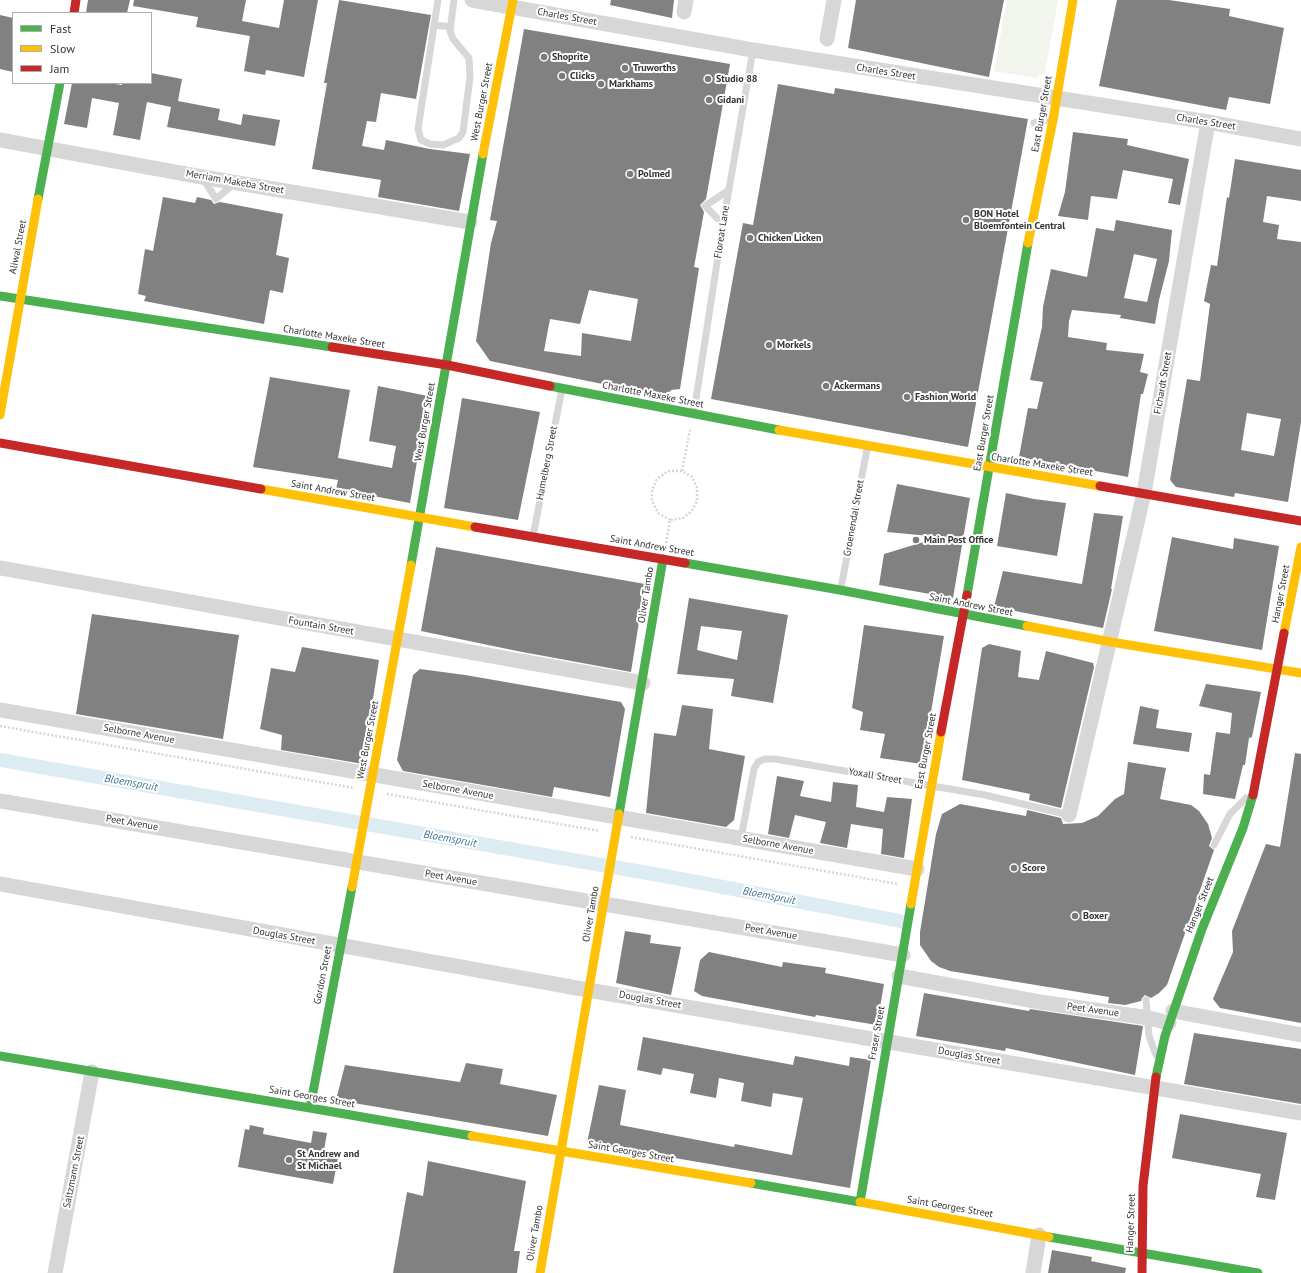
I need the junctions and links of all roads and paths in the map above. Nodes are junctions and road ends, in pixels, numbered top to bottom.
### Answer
1 (76, 0) edge
2 (438, 0) edge
3 (454, 0) edge
4 (472, 0) edge
5 (834, 0) edge
6 (1073, 0) edge
7 (513, 3) edge
8 (74, 12) edge
9 (434, 25) junction
10 (451, 27) junction
11 (827, 39) dead end
12 (753, 50) junction
13 (60, 84) edge
14 (1056, 99) junction
15 (1053, 120) junction
16 (1208, 122) junction
17 (1050, 133) junction
18 (1301, 139) edge
19 (0, 140) edge
20 (47, 148) junction
21 (729, 190) junction
22 (470, 222) junction
23 (723, 224) junction
24 (0, 296) edge
25 (19, 299) junction
26 (447, 365) junction
27 (562, 389) junction
28 (694, 414) junction
29 (0, 416) edge
30 (0, 443) edge
31 (867, 446) junction
32 (989, 468) junction
33 (682, 471) junction
34 (1144, 493) junction
35 (419, 518) junction
36 (670, 520) junction
37 (1301, 521) edge
38 (532, 538) junction
39 (1301, 547) edge
40 (663, 559) junction
41 (0, 568) edge
42 (840, 590) junction
43 (963, 615) junction
44 (398, 640) junction
45 (1111, 642) junction
46 (1278, 669) junction
47 (1301, 673) edge
48 (643, 684) junction
49 (0, 710) edge
50 (0, 726) edge
51 (374, 775) junction
52 (930, 785) junction
53 (370, 791) junction
54 (1254, 791) junction
55 (0, 801) edge
56 (1069, 815) joint
57 (620, 817) junction
58 (616, 834) junction
59 (741, 838) junction
60 (1214, 845) dead end
61 (358, 854) junction
62 (917, 869) junction
63 (0, 884) edge
64 (914, 886) junction
65 (605, 898) junction
66 (340, 946) junction
67 (903, 955) junction
68 (899, 976) junction
69 (588, 990) junction
70 (1146, 1000) dead end
71 (1171, 1017) junction
72 (1149, 1018) junction
73 (1301, 1035) edge
74 (886, 1041) junction
75 (0, 1056) edge
76 (1160, 1063) junction
77 (92, 1072) junction
78 (1154, 1087) junction
79 (310, 1108) junction
80 (1301, 1113) edge
81 (561, 1151) junction
82 (860, 1202) junction
83 (1039, 1235) junction
84 (1140, 1254) junction
85 (55, 1273) edge
86 (540, 1273) edge
87 (1033, 1273) edge
88 (1142, 1273) edge
89 (1258, 1273) edge

1 - 8 street
2 - 9 lane
3 - 10 lane
4 - 7 street, Charles Street
5 - 11 street
6 - 14 street, East Burger Street
7 - 12 street, Charles Street
7 - 22 street, West Burger Street
9 - 10 lane
9 - 10 lane
12 - 14 street, Charles Street
12 - 21 lane, Floreat Lane
13 - 20 street, Aliwal Street
14 - 15 street, East Burger Street
14 - 16 street, Charles Street
15 - 17 street, East Burger Street
15 - 17 lane
16 - 18 street, Charles Street
16 - 34 street, Fichardt Street
17 - 32 street, East Burger Street
19 - 20 street, Merriam Makeba Street
20 - 22 street, Merriam Makeba Street
20 - 25 street, Aliwal Street
21 - 23 lane, Floreat Lane
21 - 23 lane
22 - 26 street, West Burger Street
23 - 28 lane, Floreat Lane
24 - 25 street, Charlotte Maxeke Street
25 - 26 street, Charlotte Maxeke Street
25 - 29 street, Aliwal Street
26 - 27 street, Charlotte Maxeke Street
26 - 35 street, West Burger Street
27 - 28 street, Charlotte Maxeke Street
27 - 38 lane, Hamelberg Street
28 - 31 street, Charlotte Maxeke Street
28 - 33 path
30 - 35 street, Saint Andrew Street
31 - 32 street, Charlotte Maxeke Street
31 - 42 lane, Groenendal Street
32 - 34 street, Charlotte Maxeke Street
32 - 43 street, East Burger Street
33 - 36 path
33 - 36 path
34 - 37 street, Charlotte Maxeke Street
34 - 45 street, Fichardt Street
35 - 38 street, Saint Andrew Street
35 - 44 street, West Burger Street
36 - 40 path
38 - 40 street, Saint Andrew Street
39 - 46 street, Hanger Street
40 - 42 street, Saint Andrew Street
40 - 48 street, Oliver Tambo
41 - 44 street, Fountain Street
42 - 43 street, Saint Andrew Street
43 - 45 street, Saint Andrew Street
43 - 52 street, East Burger Street
44 - 48 street, Fountain Street
44 - 51 street, West Burger Street
45 - 46 street, Saint Andrew Street
45 - 56 street, Fichardt Street
46 - 47 street, Saint Andrew Street
46 - 54 street, Hanger Street
48 - 57 street, Oliver Tambo
49 - 51 street, Selborne Avenue
50 - 53 path
51 - 53 street, West Burger Street
51 - 57 street, Selborne Avenue
52 - 56 lane, Yoxall Street
52 - 59 lane, Yoxall Street
52 - 62 street, East Burger Street
53 - 58 path
53 - 61 street, West Burger Street
54 - 60 lane
54 - 71 street, Hanger Street
55 - 61 street, Peet Avenue
57 - 58 street, Oliver Tambo
57 - 59 street, Selborne Avenue
58 - 64 path
58 - 65 street, Oliver Tambo
59 - 62 street, Selborne Avenue
61 - 65 street, Peet Avenue
61 - 66 street, Gordon Street
62 - 64 street, Fraser Street
63 - 66 street, Douglas Street
64 - 67 street, Fraser Street
65 - 67 street, Peet Avenue
65 - 69 street, Oliver Tambo
66 - 69 street, Douglas Street
66 - 79 street, Gordon Street
67 - 68 street, Fraser Street
68 - 72 street, Peet Avenue
68 - 74 street, Fraser Street
69 - 74 street, Douglas Street
69 - 81 street, Oliver Tambo
70 - 72 lane
71 - 72 street, Peet Avenue
71 - 73 street, Peet Avenue
71 - 76 street, Hanger Street
72 - 76 lane
74 - 78 street, Douglas Street
74 - 82 street, Fraser Street
75 - 77 street, Saint Georges Street
76 - 78 street, Hanger Street
77 - 79 street, Saint Georges Street
77 - 85 street, Saltzmann Street
78 - 80 street, Douglas Street
78 - 84 street, Hanger Street
79 - 81 street, Saint Georges Street
81 - 82 street, Saint Georges Street
81 - 86 street, Oliver Tambo
82 - 83 street, Saint Georges Street
83 - 84 street, Saint Georges Street
83 - 87 street
84 - 88 street, Hanger Street
84 - 89 street, Saint Georges Street

